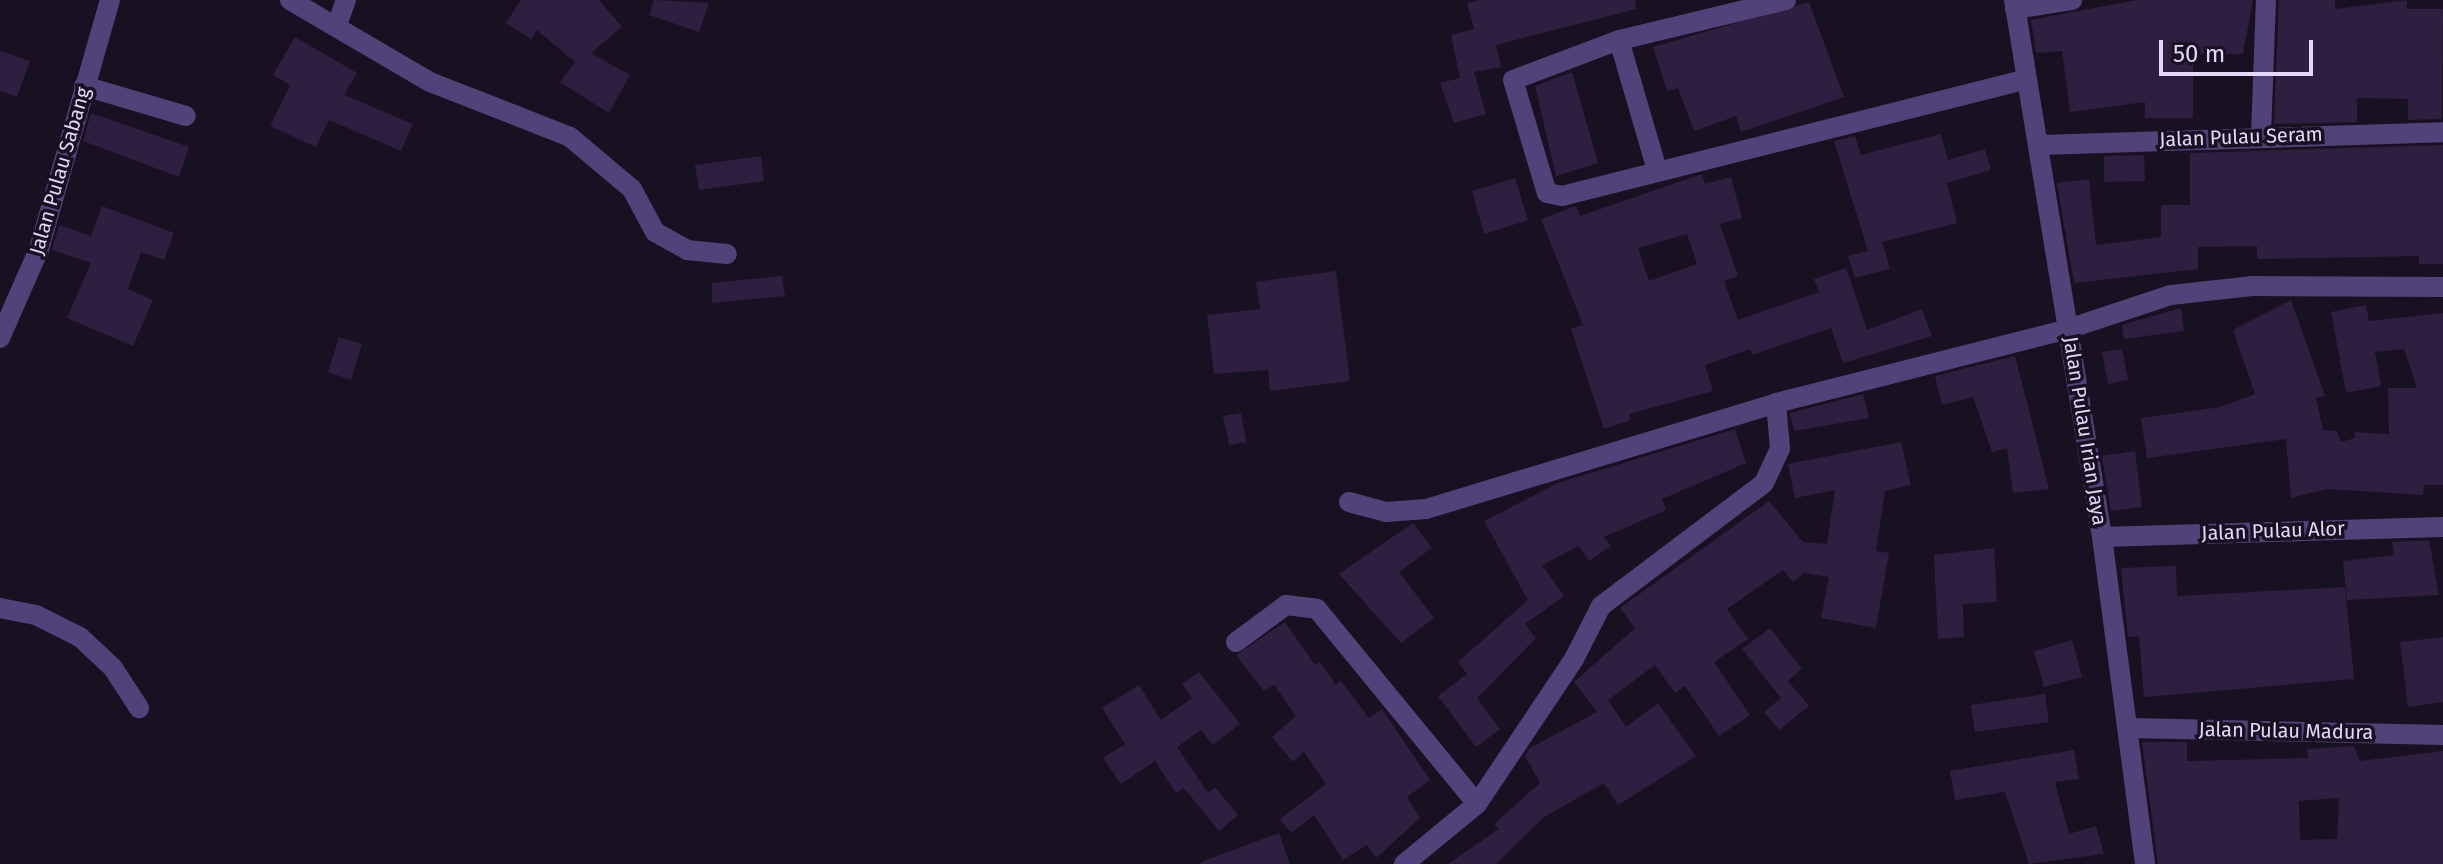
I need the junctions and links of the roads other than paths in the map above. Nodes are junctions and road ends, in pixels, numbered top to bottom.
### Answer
1 (110, 0) edge
2 (290, 0) edge
3 (346, 0) edge
4 (1786, 0) edge
5 (2072, 0) edge
6 (2266, 0) edge
7 (2014, 4) edge
8 (338, 22) junction
9 (1619, 40) junction
10 (2027, 79) junction
11 (84, 86) junction
12 (186, 116) dead end
13 (2443, 132) edge
14 (2261, 135) junction
15 (2040, 145) junction
16 (1657, 170) junction
17 (727, 254) dead end
18 (2443, 287) edge
19 (2068, 329) junction
20 (0, 338) edge
21 (1776, 403) junction
22 (1349, 502) dead end
23 (2443, 527) edge
24 (2102, 537) junction
25 (0, 608) edge
26 (1236, 642) dead end
27 (139, 708) dead end
28 (2130, 728) junction
29 (2443, 735) edge
30 (1477, 804) junction
31 (1404, 864) edge
32 (2145, 864) edge

1 - 11 street, Jalan Pulau Sabang
2 - 8 street
3 - 8 street
4 - 9 street
5 - 7 street
6 - 14 street
7 - 10 street, Jalan Pulau Irian Jaya
8 - 17 street
9 - 16 street
9 - 16 street
10 - 15 street, Jalan Pulau Irian Jaya
10 - 16 street
11 - 12 street
11 - 20 street, Jalan Pulau Sabang
13 - 14 street, Jalan Pulau Seram
14 - 15 street, Jalan Pulau Seram
15 - 19 street, Jalan Pulau Irian Jaya
18 - 19 street
19 - 21 street
19 - 24 street, Jalan Pulau Irian Jaya
21 - 22 street
21 - 30 street
23 - 24 street, Jalan Pulau Alor
24 - 28 street, Jalan Pulau Irian Jaya
25 - 27 street
26 - 30 street
28 - 29 street, Jalan Pulau Madura
28 - 32 street, Jalan Pulau Irian Jaya
30 - 31 street

